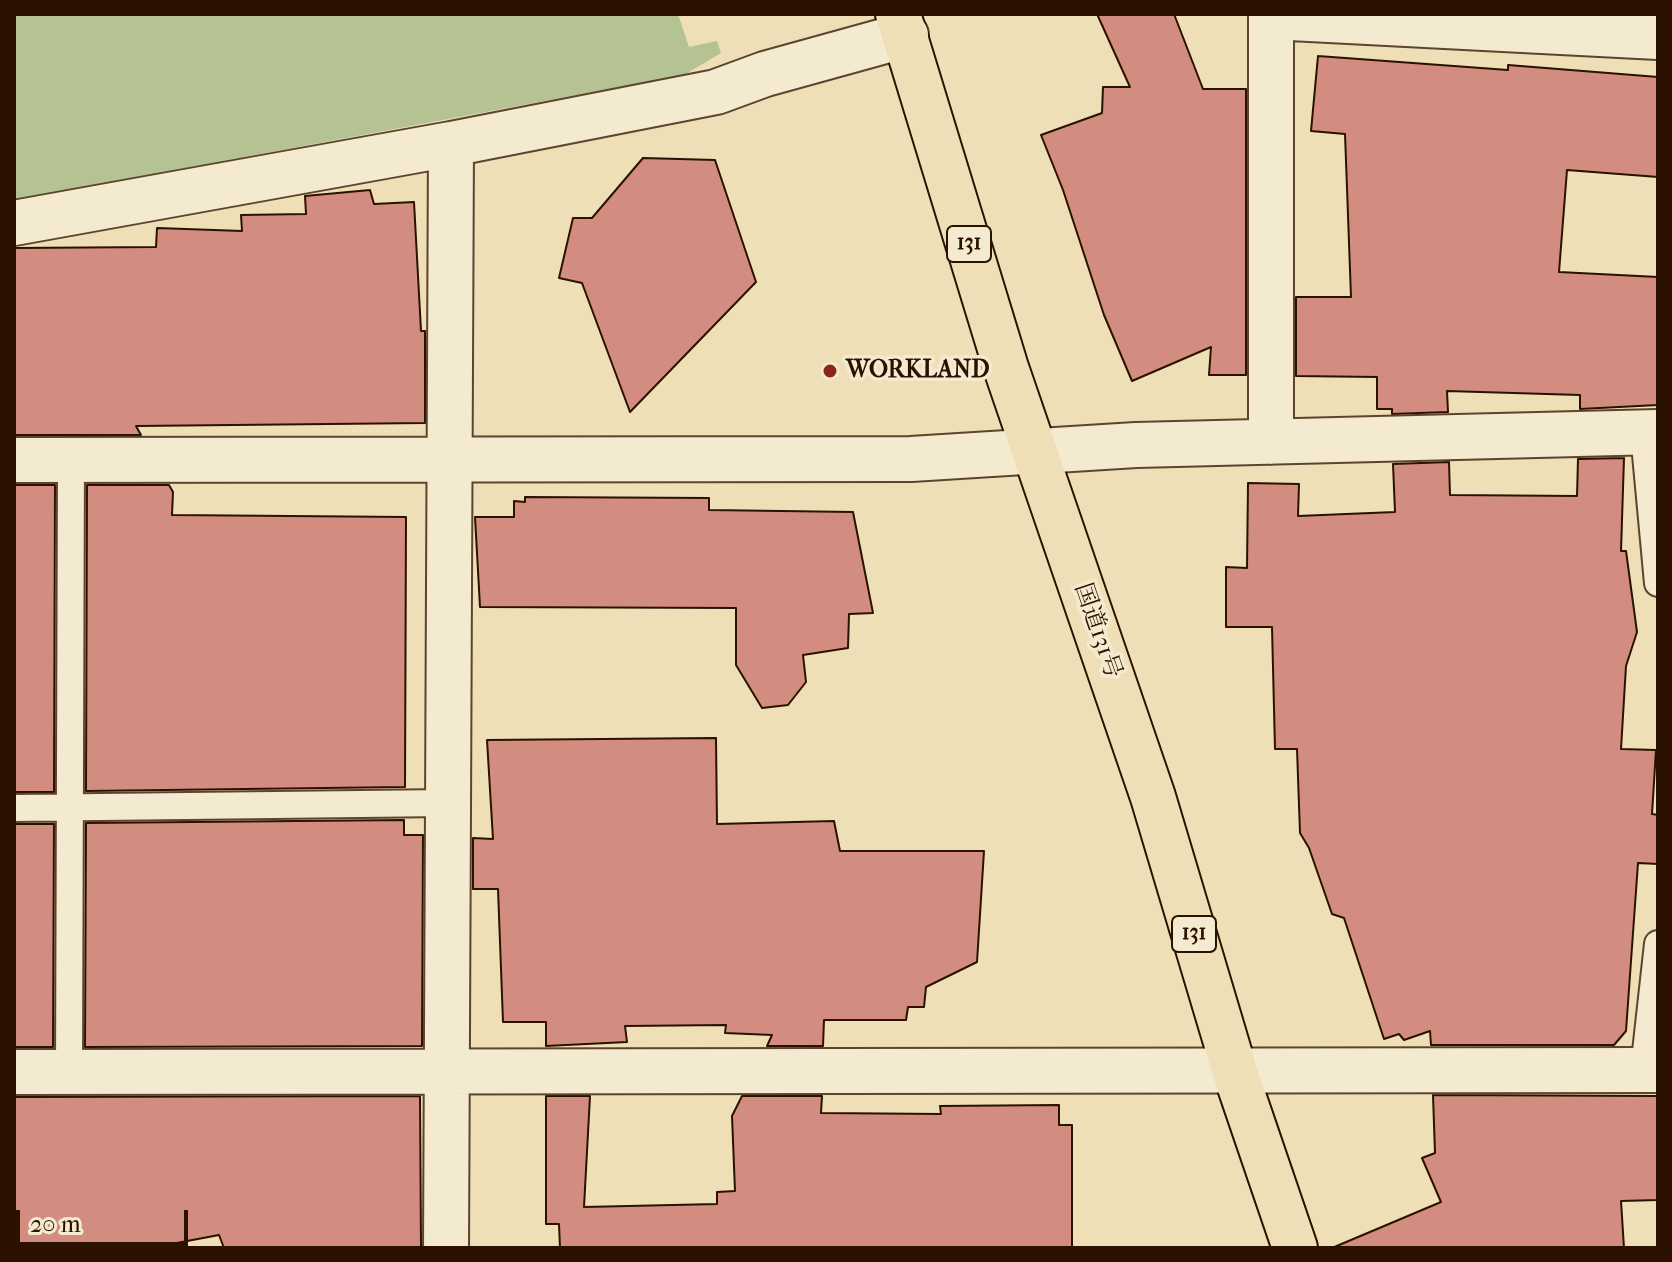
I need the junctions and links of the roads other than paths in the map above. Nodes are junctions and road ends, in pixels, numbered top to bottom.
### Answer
1 (1271, 15) edge
2 (902, 24) edge
3 (1658, 37) edge
4 (451, 144) junction
5 (14, 223) edge
6 (1651, 432) edge
7 (1271, 442) junction
8 (1035, 453) junction
9 (449, 457) junction
10 (71, 459) junction
11 (14, 460) edge
12 (1658, 583) edge
13 (447, 803) junction
14 (70, 807) junction
15 (14, 808) edge
16 (1658, 944) edge
17 (450, 1070) junction
18 (1651, 1070) edge
19 (14, 1072) edge
20 (69, 1072) junction
21 (1235, 1072) junction
22 (446, 1248) edge
23 (1295, 1248) edge

1 - 3 street
1 - 7 street
2 - 4 street
2 - 8 highway, 国道131号 / 131
4 - 5 street
4 - 9 street
6 - 7 street
6 - 12 lane
7 - 8 street
8 - 9 street
8 - 21 highway, 国道131号 / 131
9 - 10 street
9 - 13 street
10 - 11 street
10 - 14 lane
13 - 14 lane
13 - 17 street
14 - 15 lane
14 - 20 lane
16 - 18 lane
17 - 20 street
17 - 21 street
17 - 22 street
18 - 21 street
19 - 20 street
21 - 23 highway, 国道131号 / 131

